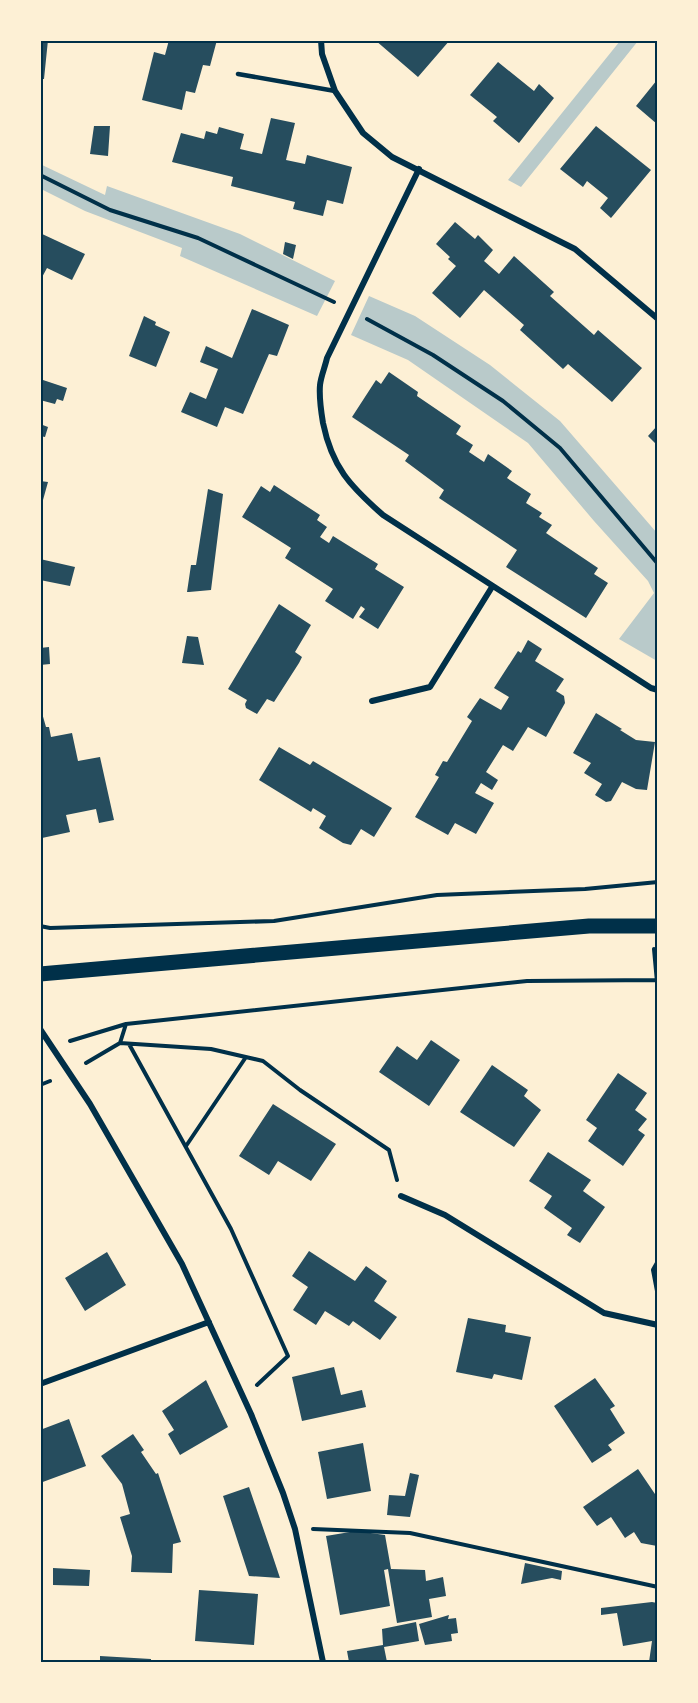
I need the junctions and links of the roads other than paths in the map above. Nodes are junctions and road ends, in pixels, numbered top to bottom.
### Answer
1 (321, 40) edge
2 (238, 75) dead end
3 (335, 91) junction
4 (418, 169) junction
5 (657, 319) edge
6 (492, 587) junction
7 (657, 690) edge
8 (372, 701) dead end
9 (655, 926) edge
10 (40, 974) edge
11 (40, 1029) edge
12 (401, 1196) road end
13 (657, 1263) edge
14 (657, 1291) edge
15 (209, 1322) junction
16 (657, 1325) edge
17 (40, 1384) edge
18 (323, 1662) edge

1 - 3 street
2 - 3 lane
3 - 4 street
4 - 5 street
4 - 6 street
6 - 7 street
6 - 8 street
9 - 10 main road
11 - 15 street
12 - 16 street
13 - 14 street
15 - 17 street
15 - 18 street

